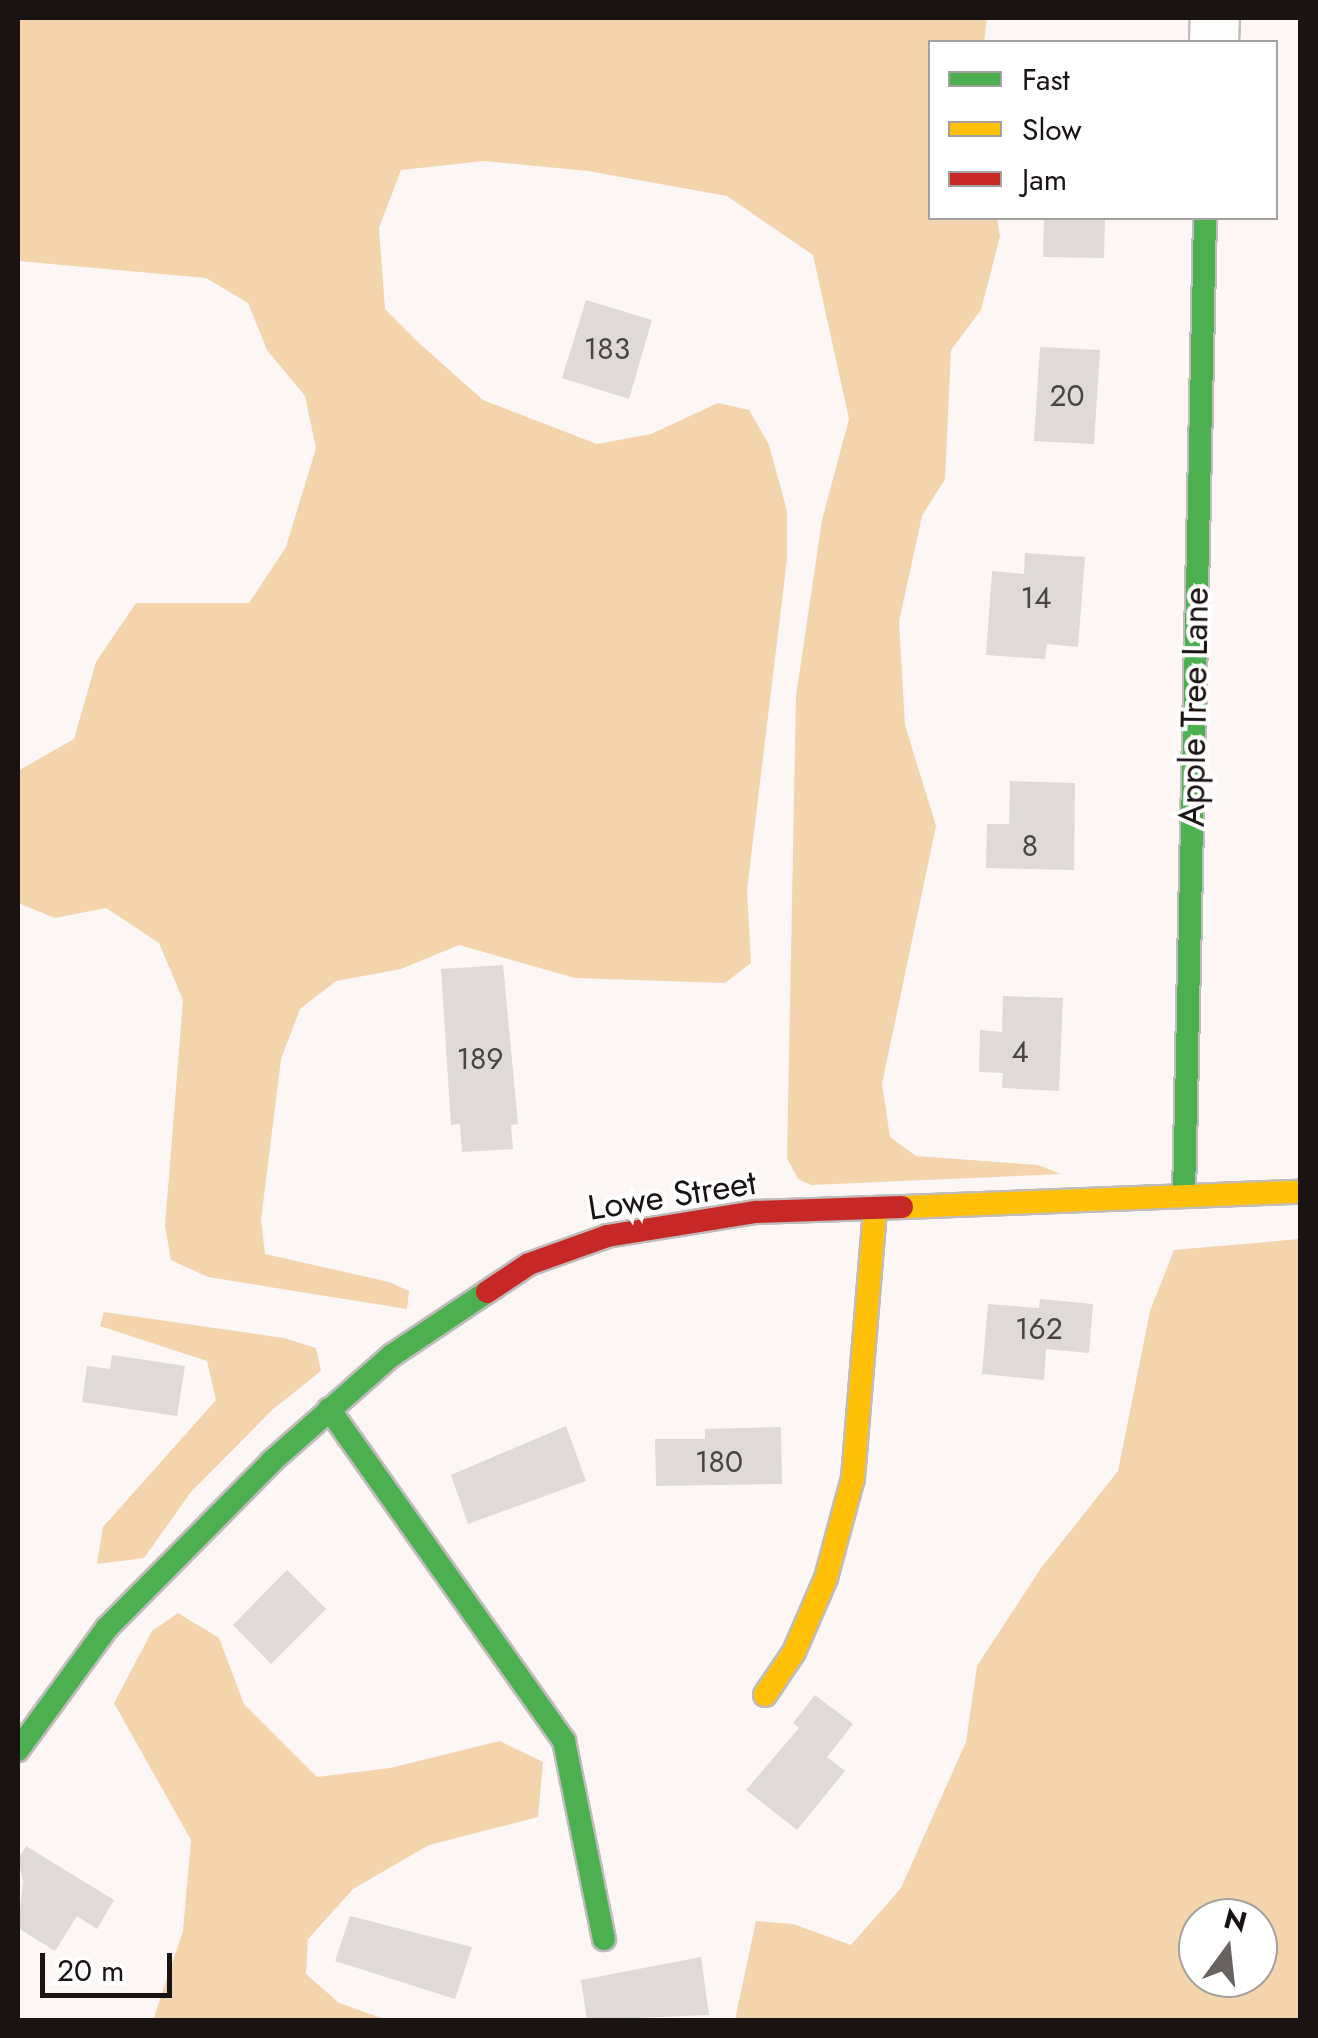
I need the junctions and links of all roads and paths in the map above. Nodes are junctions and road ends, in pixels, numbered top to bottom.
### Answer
1 (1205, 220) edge
2 (1300, 1192) edge
3 (1184, 1196) junction
4 (875, 1211) junction
5 (329, 1409) junction
6 (765, 1695) dead end
7 (18, 1750) edge
8 (604, 1939) dead end

1 - 3 street, Apple Tree Lane
2 - 3 street, Lowe Street
3 - 4 street, Lowe Street
4 - 5 street, Lowe Street
4 - 6 street
5 - 7 street, Lowe Street
5 - 8 street

